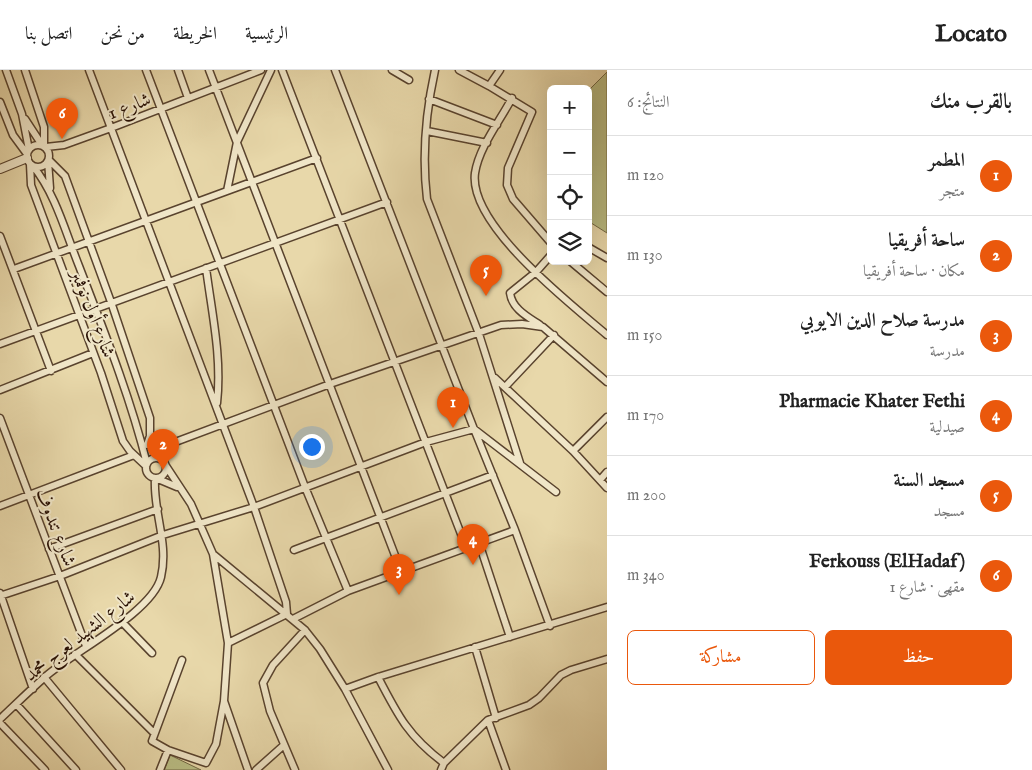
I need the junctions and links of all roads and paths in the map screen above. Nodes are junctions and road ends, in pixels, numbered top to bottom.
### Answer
1 (6, 70) edge
2 (25, 70) edge
3 (89, 70) edge
4 (148, 70) edge
5 (178, 70) edge
6 (209, 70) edge
7 (261, 70) edge
8 (271, 70) edge
9 (282, 70) edge
10 (335, 70) edge
11 (392, 70) edge
12 (435, 70) edge
13 (459, 70) edge
14 (500, 70) edge
15 (409, 80) dead end
16 (489, 86) junction
17 (216, 87) junction
18 (188, 98) junction
19 (512, 98) junction
20 (429, 99) junction
21 (0, 102) edge
22 (161, 109) junction
23 (22, 114) junction
24 (498, 126) junction
25 (111, 128) junction
26 (427, 131) junction
27 (237, 142) junction
28 (487, 143) junction
29 (64, 145) junction
30 (44, 146) junction
31 (29, 158) junction
32 (317, 158) junction
33 (49, 160) junction
34 (0, 169) edge
35 (252, 181) junction
36 (227, 191) junction
37 (51, 192) junction
38 (196, 202) junction
39 (387, 202) junction
40 (340, 218) junction
41 (146, 222) junction
42 (0, 236) edge
43 (547, 238) edge
44 (275, 241) junction
45 (89, 242) junction
46 (72, 248) junction
47 (592, 249) edge
48 (56, 254) junction
49 (607, 258) edge
50 (547, 260) edge
51 (218, 263) junction
52 (575, 265) edge
53 (206, 268) junction
54 (14, 269) junction
55 (536, 272) junction
56 (168, 283) junction
57 (607, 292) edge
58 (111, 302) junction
59 (95, 308) junction
60 (79, 315) junction
61 (543, 327) junction
62 (36, 330) junction
63 (479, 334) junction
64 (554, 334) junction
65 (607, 335) edge
66 (0, 344) edge
67 (442, 347) junction
68 (93, 354) junction
69 (396, 362) junction
70 (51, 371) junction
71 (607, 372) edge
72 (494, 377) junction
73 (604, 380) edge
74 (330, 384) junction
75 (505, 387) junction
76 (0, 390) edge
77 (274, 404) junction
78 (216, 406) junction
79 (607, 417) edge
80 (0, 418) edge
81 (223, 425) junction
82 (474, 429) junction
83 (139, 434) junction
84 (426, 442) junction
85 (147, 445) junction
86 (573, 451) junction
87 (134, 455) junction
88 (158, 458) junction
89 (520, 463) junction
90 (146, 465) junction
91 (166, 466) junction
92 (361, 467) junction
93 (607, 472) edge
94 (493, 475) junction
95 (156, 479) junction
96 (600, 480) junction
97 (178, 487) junction
98 (305, 487) junction
99 (607, 488) edge
100 (447, 492) junction
101 (556, 492) dead end
102 (30, 496) junction
103 (0, 506) edge
104 (254, 507) junction
105 (158, 509) junction
106 (380, 517) junction
107 (200, 523) junction
108 (515, 530) junction
109 (163, 535) junction
110 (325, 538) junction
111 (478, 543) junction
112 (466, 547) junction
113 (49, 549) junction
114 (294, 550) dead end
115 (212, 554) junction
116 (401, 571) junction
117 (60, 576) junction
118 (348, 591) junction
119 (0, 595) edge
120 (607, 607) edge
121 (287, 614) junction
122 (294, 620) junction
123 (122, 622) junction
124 (550, 626) junction
125 (305, 630) junction
126 (510, 636) junction
127 (228, 643) junction
128 (86, 646) junction
129 (475, 647) junction
130 (152, 653) dead end
131 (75, 654) junction
132 (607, 659) edge
133 (182, 660) dead end
134 (44, 677) junction
135 (378, 677) junction
136 (33, 689) junction
137 (345, 690) junction
138 (224, 702) junction
139 (16, 704) junction
140 (496, 718) junction
141 (488, 720) junction
142 (0, 721) edge
143 (154, 733) junction
144 (284, 745) junction
145 (168, 750) junction
146 (443, 767) edge
147 (45, 770) edge
148 (76, 770) edge
149 (121, 770) edge
150 (160, 770) edge
151 (248, 770) edge
152 (256, 770) edge
153 (295, 770) edge
154 (388, 770) edge
155 (506, 770) edge

1 - 23 street, شارع أول نوفمبر
2 - 30 street
3 - 25 street
4 - 22 street
5 - 18 street
6 - 17 street
7 - 17 street, شارع 1
8 - 27 street
9 - 32 street
10 - 39 street
11 - 15 street
12 - 20 street
13 - 16 street
14 - 16 street
16 - 19 street
17 - 18 street, شارع 1
17 - 27 street
18 - 22 street, شارع 1
19 - 24 street
19 - 43 street
20 - 24 street
20 - 26 street
21 - 31 street, شارع أول نوفمبر
22 - 25 street, شارع 1
22 - 38 street
23 - 30 street, شارع أول نوفمبر
23 - 31 street, شارع أول نوفمبر
24 - 28 street
25 - 29 street, شارع 1
25 - 41 street
26 - 28 street
26 - 63 street
27 - 35 street
27 - 36 street
28 - 55 street
29 - 30 street, شارع 1
29 - 33 street, شارع 1
30 - 31 street
30 - 33 street
31 - 33 street
31 - 34 street
31 - 37 street, شارع أول نوفمبر
31 - 48 street, شارع أول نوفمبر
32 - 35 street
32 - 40 street
33 - 37 street, شارع أول نوفمبر
33 - 45 street, شارع أول نوفمبر
35 - 36 street
35 - 44 street
36 - 38 street
37 - 46 street, شارع أول نوفمبر
38 - 41 street
38 - 51 street
39 - 40 street
39 - 67 street
40 - 44 street
40 - 69 street
41 - 45 street
41 - 56 street
42 - 54 street
44 - 51 street
44 - 74 street
45 - 46 street
45 - 58 street, شارع أول نوفمبر
46 - 48 street
46 - 59 street, شارع أول نوفمبر
47 - 49 street
48 - 54 street
48 - 60 street, شارع أول نوفمبر
50 - 55 street
51 - 53 street
51 - 77 street
52 - 57 street
53 - 56 street
53 - 78 street
54 - 62 street
55 - 61 street
55 - 65 street
56 - 58 street
56 - 78 street
58 - 59 street
58 - 85 street, شارع أول نوفمبر
59 - 60 street
59 - 83 street, شارع أول نوفمبر
60 - 62 street
60 - 68 street, شارع أول نوفمبر
61 - 63 street
61 - 64 street
62 - 66 street
62 - 70 street
63 - 67 street
63 - 72 street
64 - 73 street
64 - 75 street
67 - 69 street
67 - 82 street
68 - 70 street
68 - 87 street, شارع أول نوفمبر
69 - 74 street
69 - 84 street
70 - 76 street
71 - 73 street
72 - 75 street
72 - 89 street
74 - 77 street
74 - 92 street
75 - 86 street
77 - 81 street
77 - 98 street
78 - 81 street
79 - 86 street
80 - 102 street, شارع تندوف
81 - 88 street
81 - 104 street
82 - 84 street
82 - 89 street
82 - 94 street
83 - 85 street, شارع أول نوفمبر
83 - 90 street, شارع أول نوفمبر
84 - 92 street
84 - 100 street
85 - 88 street, شارع أول نوفمبر
86 - 96 street
87 - 90 street, شارع أول نوفمبر
87 - 102 street
88 - 90 street
88 - 91 street
89 - 101 street
90 - 95 street
91 - 95 street
91 - 97 street
92 - 98 street
92 - 106 street
93 - 96 street
94 - 100 street
94 - 108 street
95 - 97 street
95 - 105 street, شارع الشهيد لعرج محمد
96 - 99 street
97 - 107 street
98 - 104 street
98 - 110 street
100 - 106 street
100 - 112 street
102 - 103 street
102 - 113 street, شارع تندوف
104 - 107 street
104 - 121 street
105 - 109 street, شارع الشهيد لعرج محمد
105 - 113 street
106 - 110 street
106 - 116 street
107 - 109 street
107 - 115 street
108 - 111 street
108 - 124 street
109 - 117 street
109 - 123 street, شارع الشهيد لعرج محمد
110 - 114 street
110 - 118 street
111 - 112 street
111 - 126 street
112 - 116 street
113 - 117 street, شارع تندوف
115 - 121 street
115 - 127 street
116 - 118 street
117 - 119 street
117 - 128 street, شارع تندوف
118 - 122 street
119 - 136 street
120 - 124 street
121 - 122 street
121 - 127 street
122 - 125 street
123 - 128 street, شارع الشهيد لعرج محمد
123 - 130 street
124 - 126 street
125 - 137 street
125 - 144 street
126 - 129 street
127 - 138 street
128 - 131 street, شارع الشهيد لعرج محمد
129 - 135 street
129 - 140 street
131 - 134 street, شارع الشهيد لعرج محمد
131 - 143 street
132 - 140 street
133 - 143 street
134 - 136 street, شارع الشهيد لعرج محمد
134 - 149 street
135 - 137 street
135 - 146 street
136 - 139 street, شارع الشهيد لعرج محمد
137 - 154 street
138 - 145 street
138 - 151 street
139 - 142 street, شارع الشهيد لعرج محمد
139 - 148 street
140 - 141 street
141 - 146 street
141 - 155 street
142 - 147 street
143 - 145 street
144 - 152 street
144 - 153 street
145 - 150 street

